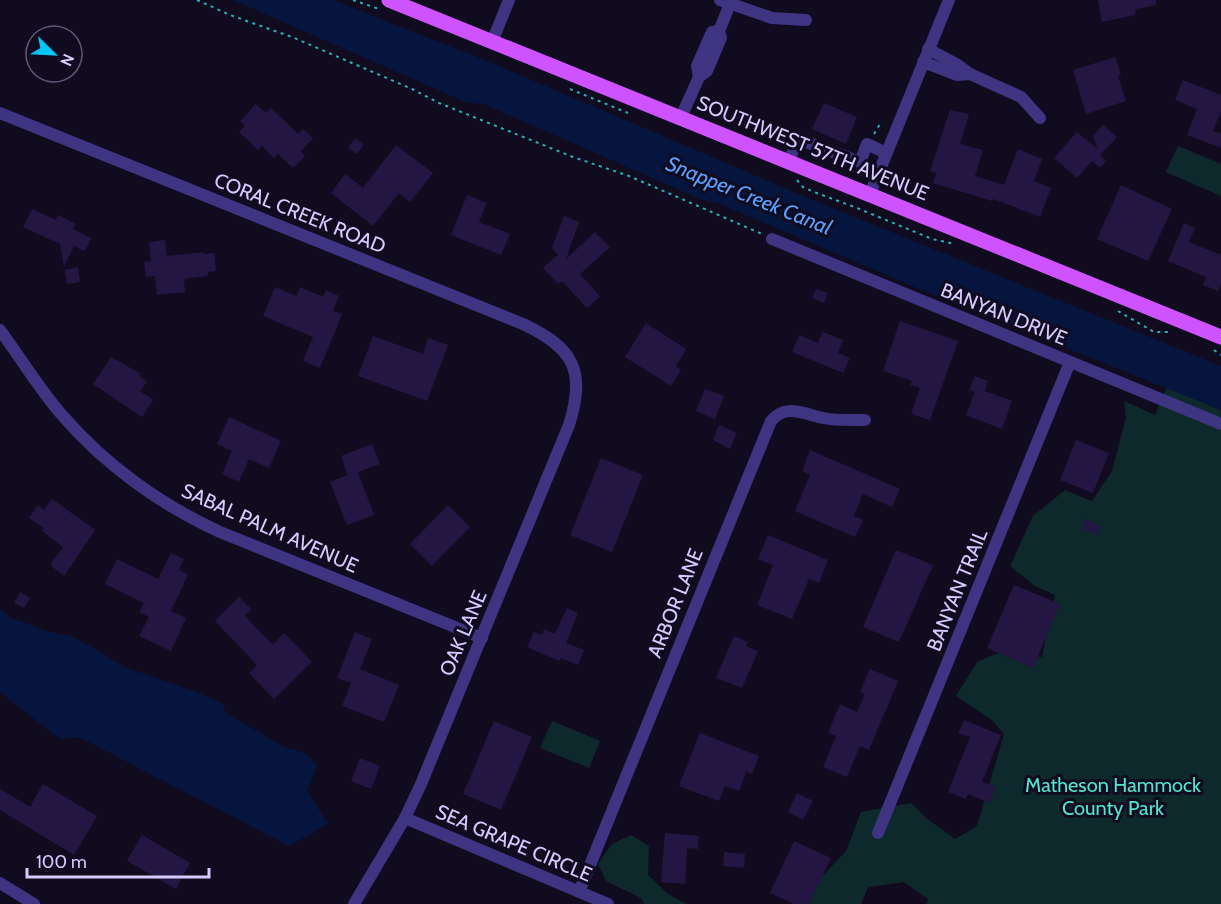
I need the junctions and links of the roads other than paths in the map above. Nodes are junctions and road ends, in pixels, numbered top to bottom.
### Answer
1 (389, 0) edge
2 (508, 0) edge
3 (949, 0) edge
4 (725, 2) edge
5 (806, 20) dead end
6 (492, 42) junction
7 (928, 49) junction
8 (923, 62) junction
9 (970, 74) junction
10 (0, 113) edge
11 (681, 117) junction
12 (1040, 118) dead end
13 (886, 153) junction
14 (789, 161) junction
15 (870, 194) junction
16 (772, 239) road end
17 (0, 330) edge
18 (1221, 337) edge
19 (1070, 362) junction
20 (574, 366) joint
21 (865, 420) dead end
22 (1221, 424) edge
23 (482, 638) junction
24 (405, 818) junction
25 (878, 833) dead end
26 (0, 883) edge
27 (579, 892) junction
28 (34, 904) edge
29 (354, 904) edge
30 (608, 904) edge

1 - 6 main road, SOUTHWEST 57TH AVENUE
2 - 6 street
3 - 7 street
4 - 5 street
4 - 11 street
6 - 11 main road, SOUTHWEST 57TH AVENUE
7 - 8 street
7 - 9 street
8 - 9 street
8 - 13 street
9 - 12 street
10 - 20 street, CORAL CREEK ROAD
11 - 14 main road, SOUTHWEST 57TH AVENUE
13 - 14 street
13 - 15 street
14 - 15 main road, SOUTHWEST 57TH AVENUE
15 - 18 main road, SOUTHWEST 57TH AVENUE
16 - 19 street, BANYAN DRIVE
17 - 23 street, SABAL PALM AVENUE
19 - 22 street, BANYAN DRIVE
19 - 25 street, BANYAN TRAIL
20 - 23 street, OAK LANE
21 - 27 street, ARBOR LANE
23 - 24 street, OAK LANE
24 - 27 street, SEA GRAPE CIRCLE
24 - 29 street, OAK LANE
26 - 28 street
27 - 30 street, SEA GRAPE CIRCLE

